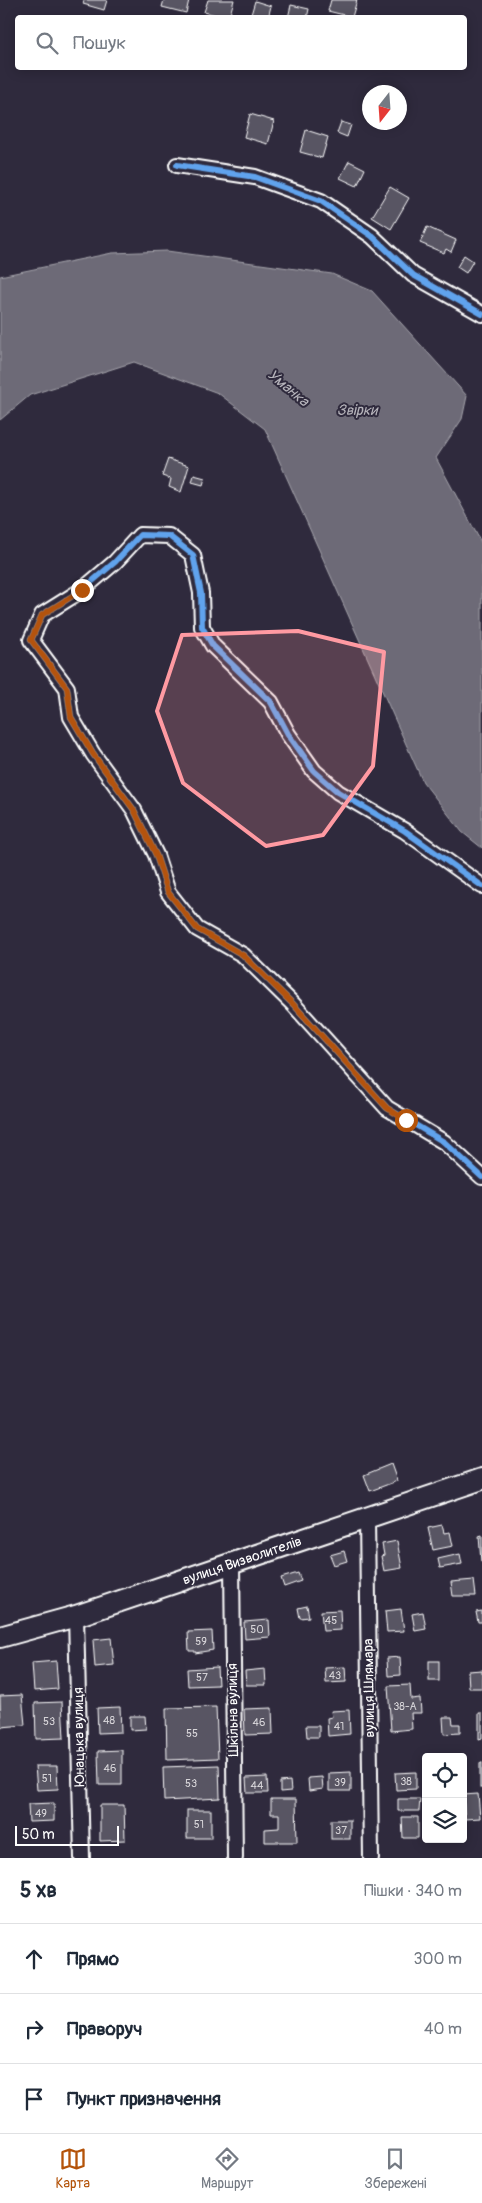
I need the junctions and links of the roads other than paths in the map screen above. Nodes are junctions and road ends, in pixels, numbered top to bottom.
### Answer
1 (177, 165) dead end
2 (482, 314) edge
3 (482, 886) edge
4 (482, 1177) edge
5 (482, 1479) edge
6 (367, 1517) junction
7 (232, 1562) junction
8 (76, 1616) junction
9 (0, 1637) edge
10 (82, 1858) edge
11 (235, 1858) edge
12 (371, 1858) edge

1 - 2 street
3 - 4 street
5 - 6 main road, вулиця Визволителів
6 - 7 main road, вулиця Визволителів
6 - 12 street, вулиця Шлямара
7 - 8 main road, вулиця Визволителів
7 - 11 street, Шкільна вулиця
8 - 9 main road, вулиця Визволителів
8 - 10 street, Юнацька вулиця

